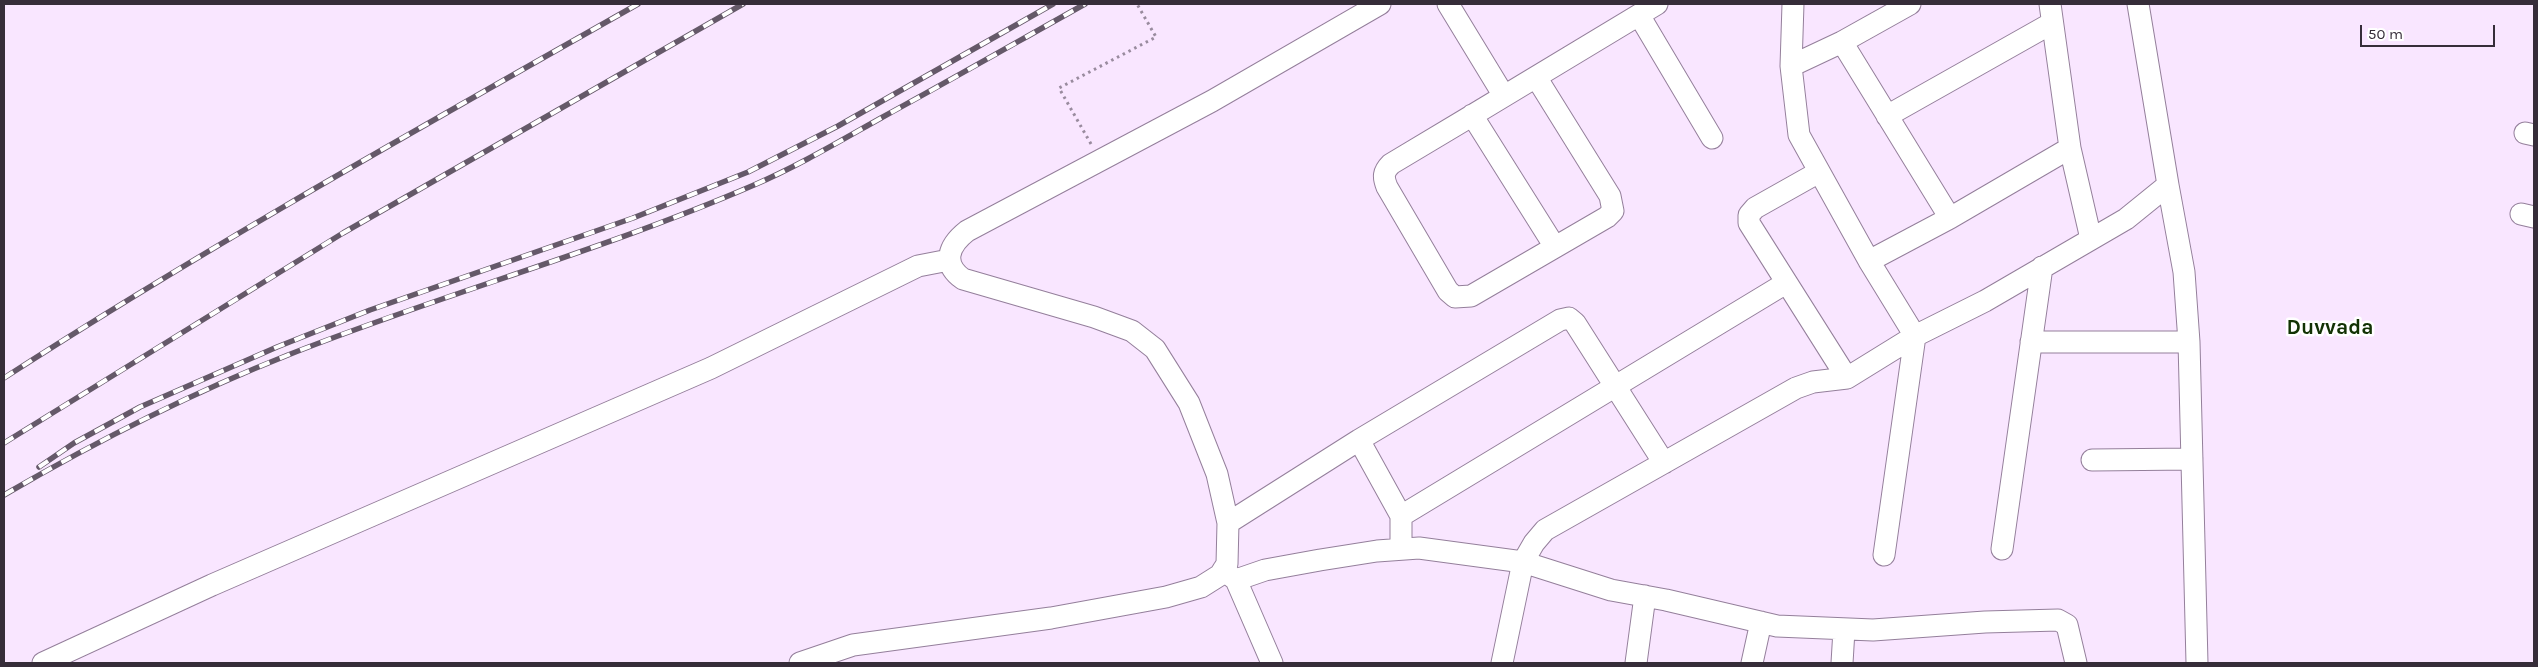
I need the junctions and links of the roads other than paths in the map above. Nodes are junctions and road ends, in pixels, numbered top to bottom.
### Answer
1 (1380, 4) edge
2 (1448, 4) edge
3 (1657, 4) edge
4 (1793, 4) edge
5 (1910, 4) edge
6 (2138, 4) edge
7 (2051, 14) edge
8 (1639, 15) junction
9 (1842, 42) junction
10 (1791, 66) junction
11 (1536, 77) junction
12 (1504, 96) junction
13 (1472, 116) junction
14 (1886, 116) junction
15 (1712, 138) dead end
16 (2070, 148) junction
17 (1819, 172) junction
18 (2168, 185) junction
19 (1950, 218) junction
20 (2091, 238) junction
21 (1555, 247) junction
22 (949, 260) junction
23 (1869, 261) junction
24 (2042, 267) junction
25 (1786, 283) junction
26 (1915, 336) junction
27 (2032, 342) junction
28 (2189, 342) junction
29 (1847, 378) junction
30 (1615, 388) junction
31 (1359, 440) junction
32 (2192, 459) junction
33 (2092, 460) dead end
34 (1664, 463) junction
35 (1401, 516) junction
36 (1228, 523) junction
37 (1401, 548) junction
38 (2002, 549) dead end
39 (1884, 555) dead end
40 (1523, 562) junction
41 (1229, 575) junction
42 (1645, 596) junction
43 (1760, 622) junction
44 (1844, 630) junction
45 (43, 663) edge
46 (800, 663) edge
47 (1272, 663) edge
48 (1502, 663) edge
49 (1636, 663) edge
50 (1752, 663) edge
51 (1842, 663) edge
52 (2076, 663) edge
53 (2196, 663) edge

1 - 22 street
2 - 12 street
3 - 8 street
4 - 10 street
5 - 9 street
6 - 18 street
7 - 14 street
7 - 16 street
8 - 11 street
8 - 15 street
9 - 10 street
9 - 14 street
10 - 17 street
11 - 12 street
11 - 21 street
12 - 13 street
13 - 21 street
13 - 21 street
14 - 19 street
16 - 19 street
16 - 20 street
17 - 23 street
17 - 25 street
18 - 20 street
18 - 28 street
19 - 23 street
20 - 24 street
22 - 36 street
22 - 45 street
23 - 26 street
24 - 26 street
24 - 27 street
25 - 29 street
25 - 30 street
26 - 29 street
26 - 39 street
27 - 28 street
27 - 38 street
28 - 32 street
29 - 34 street
30 - 31 street
30 - 34 street
30 - 35 street
31 - 35 street
31 - 36 street
32 - 33 street
32 - 53 street
34 - 40 street
35 - 37 street
36 - 41 street
37 - 40 street
37 - 41 street
40 - 42 street
40 - 48 street
41 - 46 street
41 - 47 street
42 - 43 street
42 - 49 street
43 - 44 street
43 - 50 street
44 - 51 street
44 - 52 street

